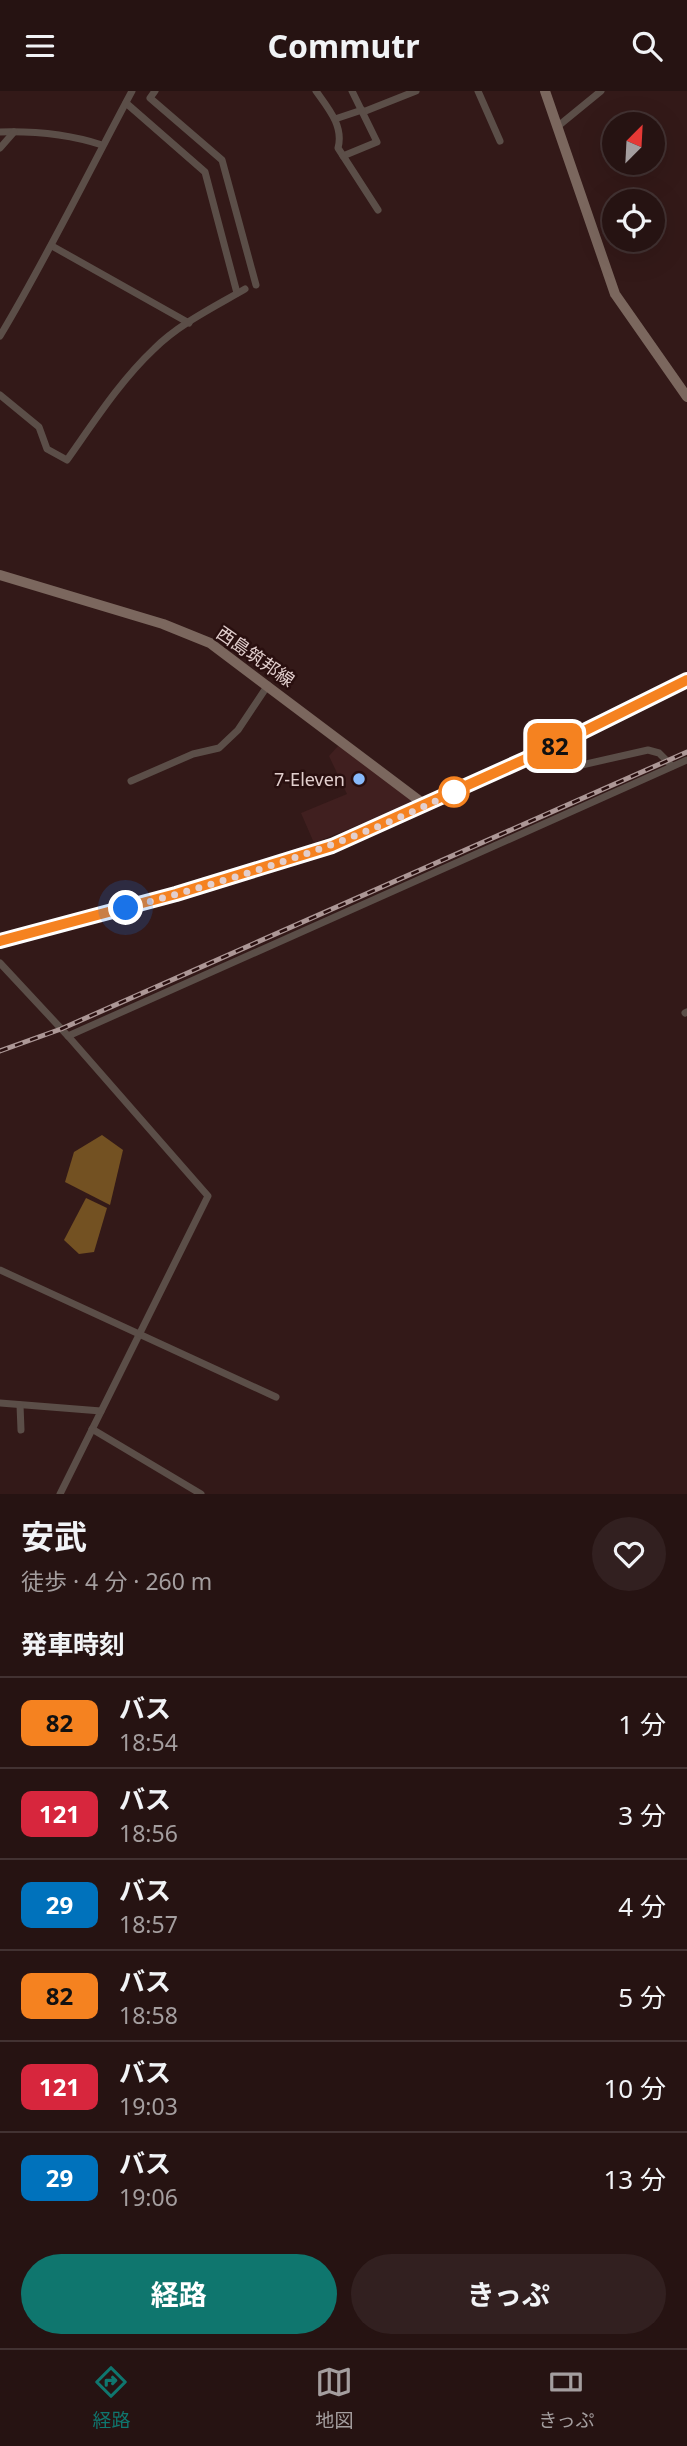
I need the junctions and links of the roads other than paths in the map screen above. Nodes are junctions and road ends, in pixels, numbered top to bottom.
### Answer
1 (132, 91) edge
2 (155, 91) edge
3 (316, 91) edge
4 (352, 91) edge
5 (416, 91) edge
6 (478, 91) edge
7 (545, 91) edge
8 (601, 91) edge
9 (126, 103) junction
10 (362, 111) junction
11 (335, 119) junction
12 (557, 127) junction
13 (0, 132) edge
14 (14, 132) junction
15 (500, 141) dead end
16 (102, 145) junction
17 (0, 148) edge
18 (344, 156) junction
19 (378, 209) dead end
20 (52, 246) junction
21 (256, 285) dead end
22 (189, 323) junction
23 (0, 337) edge
24 (0, 395) edge
25 (687, 397) edge
26 (0, 575) edge
27 (687, 680) edge
28 (268, 685) junction
29 (550, 748) junction
30 (687, 760) edge
31 (672, 766) junction
32 (131, 781) dead end
33 (425, 805) junction
34 (0, 941) edge
35 (0, 963) edge
36 (68, 1036) junction
37 (0, 1270) edge
38 (139, 1334) junction
39 (276, 1397) dead end
40 (0, 1403) edge
41 (20, 1405) junction
42 (101, 1411) junction
43 (92, 1429) junction
44 (21, 1430) dead end
45 (60, 1494) edge
46 (201, 1494) edge

1 - 9 street
2 - 21 street
3 - 11 street
4 - 10 street
5 - 10 street
6 - 15 street
7 - 12 main road
8 - 12 street
9 - 16 street
9 - 22 street
10 - 11 street
10 - 18 street
11 - 18 street
12 - 25 main road
13 - 14 street
14 - 16 street
14 - 17 street
16 - 20 street
18 - 19 street
20 - 22 street
20 - 23 street
22 - 24 street
26 - 28 main road, 西島筑邦線
27 - 29 main road
28 - 32 street
28 - 33 main road, 西島筑邦線
29 - 31 street
29 - 33 main road
30 - 31 street
31 - 36 street
33 - 34 main road
35 - 36 street
36 - 38 street
37 - 38 street
38 - 39 street
38 - 42 street
40 - 41 street
41 - 42 street
41 - 44 street
42 - 43 street
43 - 45 street
43 - 46 street

